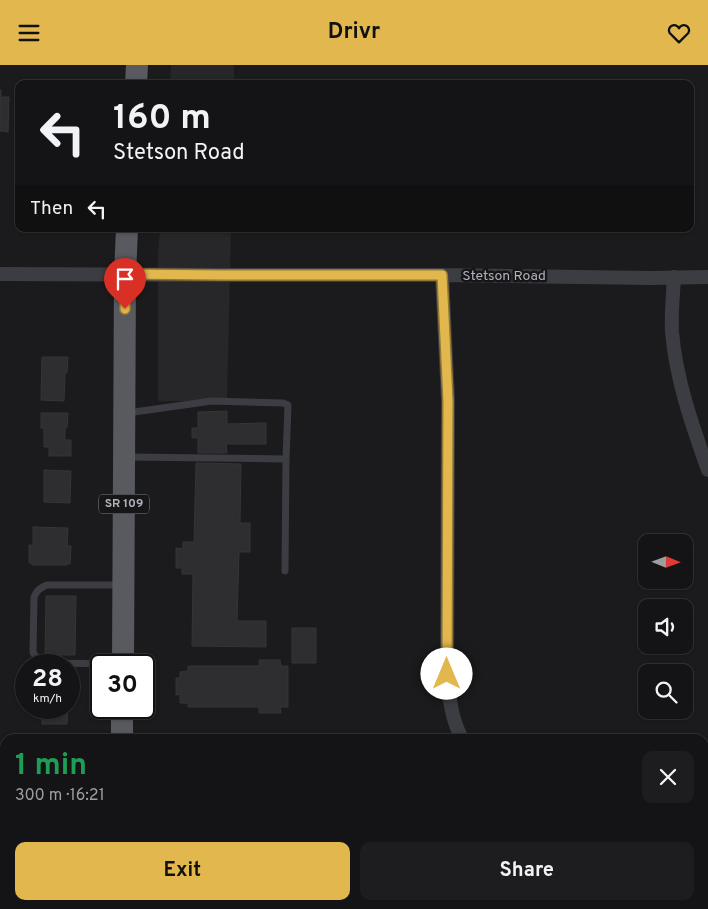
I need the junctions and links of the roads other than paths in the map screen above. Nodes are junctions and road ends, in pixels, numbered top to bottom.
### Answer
1 (138, 65) edge
2 (136, 80) edge
3 (127, 232) edge
4 (0, 273) edge
5 (125, 274) junction
6 (442, 275) junction
7 (674, 277) junction
8 (708, 277) edge
9 (124, 413) junction
10 (124, 457) junction
11 (286, 459) junction
12 (708, 470) edge
13 (285, 571) dead end
14 (123, 585) junction
15 (122, 654) edge
16 (90, 664) edge
17 (122, 719) edge
18 (122, 734) edge
19 (460, 734) edge

1 - 2 main road
3 - 5 main road, SR 109
4 - 5 street, Stetson Road
5 - 6 street, Stetson Road
5 - 9 main road, SR 109
6 - 7 street, Stetson Road
6 - 19 street
7 - 8 street, Stetson Road
7 - 12 street
9 - 10 main road, SR 109
9 - 11 lane
10 - 11 lane
10 - 14 main road, SR 109
11 - 13 lane
14 - 15 main road, SR 109
14 - 16 lane
17 - 18 main road

